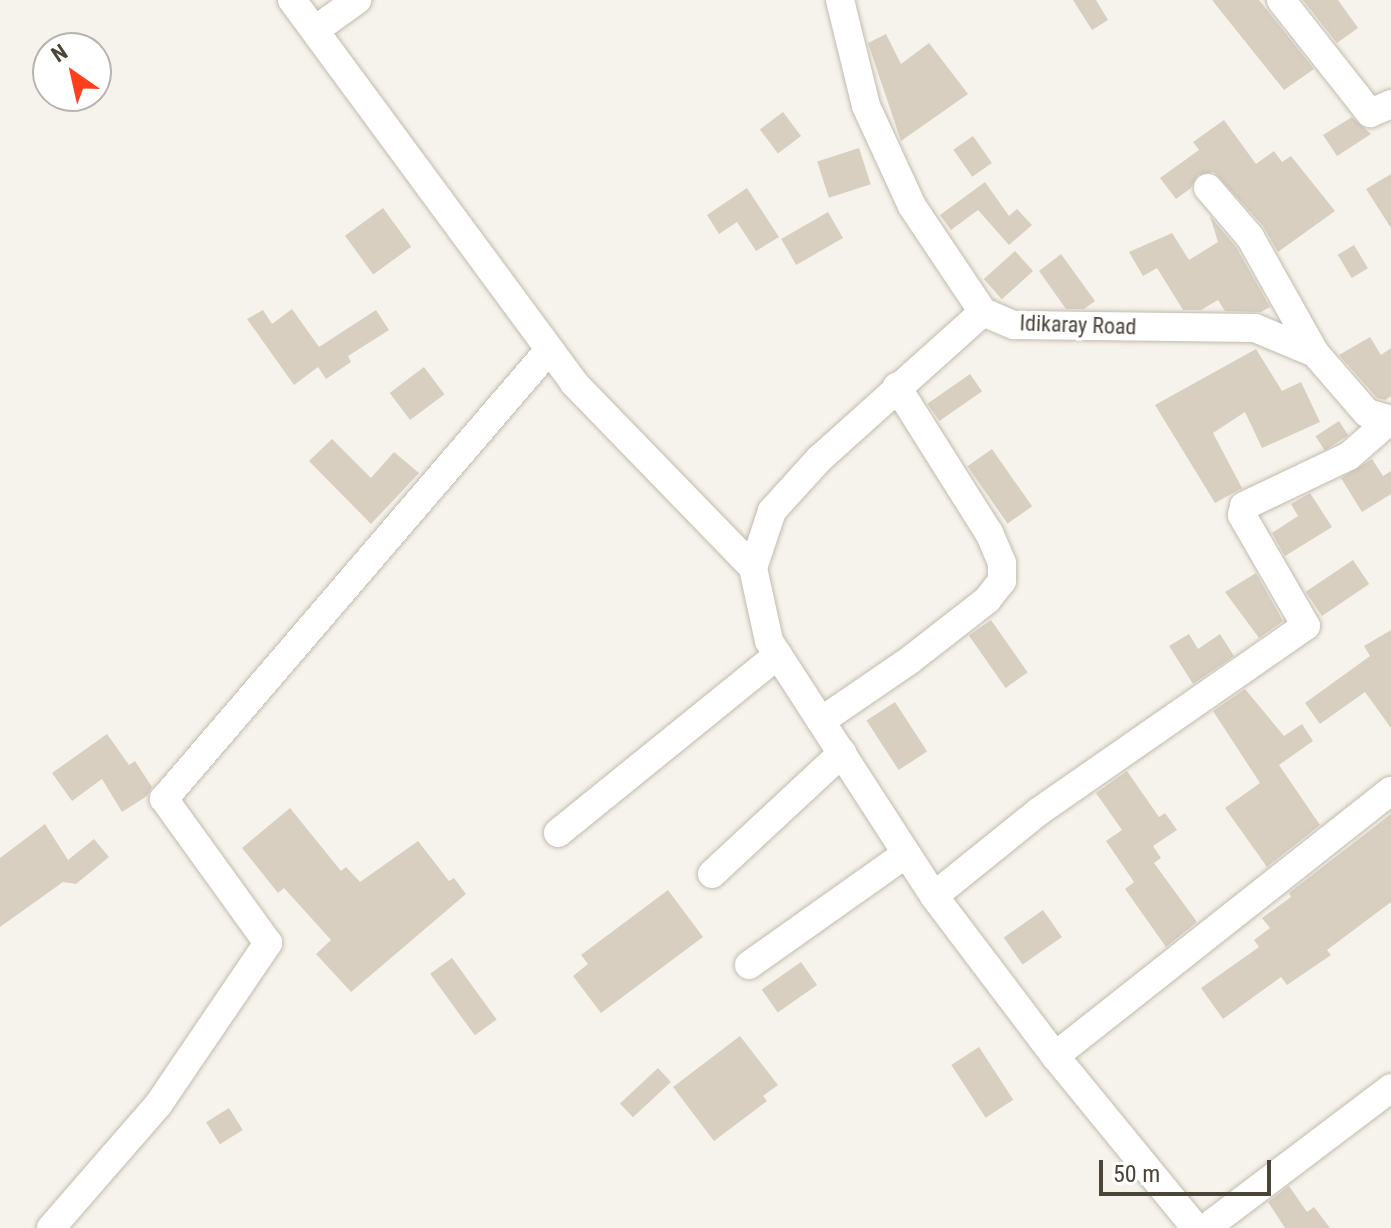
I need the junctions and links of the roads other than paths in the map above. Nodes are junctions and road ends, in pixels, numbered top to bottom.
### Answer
1 (292, 0) edge
2 (357, 0) edge
3 (840, 0) edge
4 (1281, 0) edge
5 (315, 30) junction
6 (1391, 104) edge
7 (1208, 188) dead end
8 (983, 312) junction
9 (549, 350) junction
10 (1315, 353) junction
11 (897, 387) junction
12 (1389, 421) edge
13 (753, 568) junction
14 (778, 655) junction
15 (821, 721) junction
16 (842, 753) junction
17 (1391, 791) edge
18 (558, 833) dead end
19 (906, 854) junction
20 (712, 874) dead end
21 (934, 896) junction
22 (749, 965) dead end
23 (1055, 1056) junction
24 (1391, 1088) edge
25 (51, 1228) edge
26 (1196, 1228) edge
27 (1206, 1228) edge

1 - 5 street
2 - 5 street
3 - 8 street
4 - 6 street
5 - 9 street
7 - 10 street
8 - 10 street, Idikaray Road
8 - 11 street
9 - 13 street
9 - 25 street
10 - 12 street, Idikaray Road
11 - 13 street
11 - 15 street
12 - 21 street
13 - 14 street
14 - 15 street
14 - 18 street
15 - 16 street
16 - 19 street
16 - 20 street
17 - 23 street
19 - 21 street
19 - 22 street
21 - 23 street
23 - 26 street
24 - 27 street

